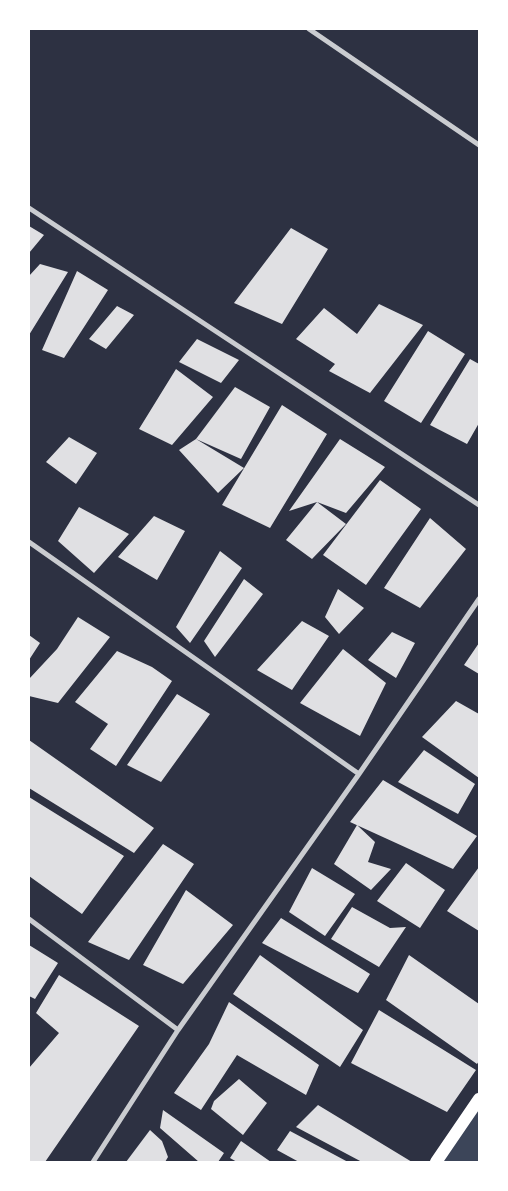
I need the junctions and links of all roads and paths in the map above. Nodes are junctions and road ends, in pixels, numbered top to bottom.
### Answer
1 (309, 29) edge
2 (479, 145) edge
3 (29, 208) edge
4 (479, 505) edge
5 (29, 542) edge
6 (479, 599) edge
7 (359, 774) junction
8 (29, 919) edge
9 (178, 1030) junction
10 (479, 1099) edge
11 (93, 1162) edge
12 (436, 1162) edge

1 - 2 street
3 - 4 street
5 - 7 street
6 - 7 street
7 - 9 street
8 - 9 street
9 - 11 street
10 - 12 main road

